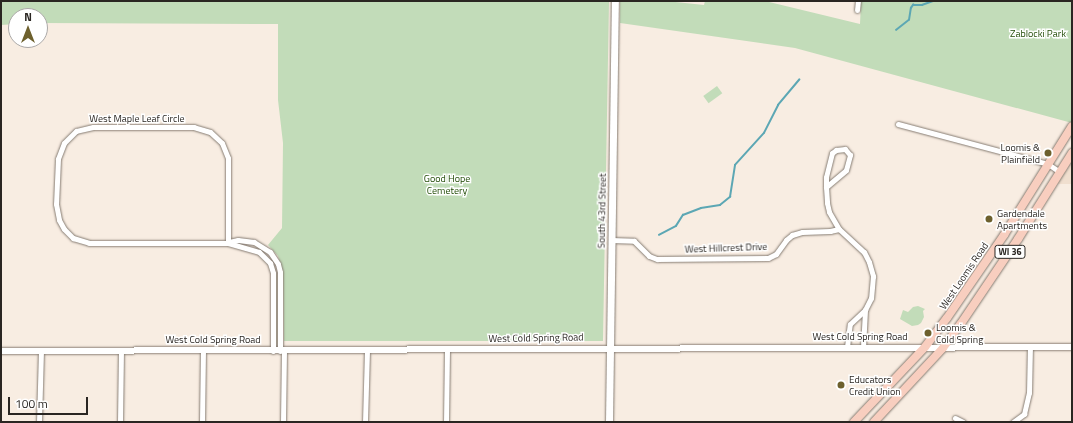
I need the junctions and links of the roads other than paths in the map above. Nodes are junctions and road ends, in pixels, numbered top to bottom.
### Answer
1 (615, 1) edge
2 (858, 1) edge
3 (858, 10) dead end
4 (898, 124) dead end
5 (1072, 126) edge
6 (1072, 153) edge
7 (1048, 164) junction
8 (1060, 172) junction
9 (826, 187) junction
10 (839, 229) junction
11 (611, 240) junction
12 (228, 242) junction
13 (280, 272) junction
14 (273, 273) junction
15 (865, 310) junction
16 (1072, 346) edge
17 (611, 347) junction
18 (925, 347) junction
19 (1030, 347) junction
20 (847, 348) junction
21 (863, 348) junction
22 (943, 348) junction
23 (447, 349) junction
24 (1, 350) edge
25 (121, 350) junction
26 (203, 350) junction
27 (367, 350) junction
28 (41, 351) junction
29 (279, 351) junction
30 (955, 418) dead end
31 (39, 422) edge
32 (120, 422) edge
33 (202, 422) edge
34 (283, 422) edge
35 (365, 422) edge
36 (446, 422) edge
37 (609, 422) edge
38 (854, 422) edge
39 (874, 422) edge
40 (963, 422) edge
41 (1012, 422) edge

1 - 11 main road, South 43rd Street
2 - 3 street
4 - 7 street
5 - 7 main road, West Loomis Road / WI 36
6 - 8 main road, WI 36
7 - 8 street
7 - 18 main road, West Loomis Road / WI 36
8 - 22 main road, WI 36
9 - 9 street
9 - 10 street
10 - 11 street, West Hillcrest Drive
10 - 15 street
11 - 17 main road, South 43rd Street
12 - 12 street, West Maple Leaf Circle
12 - 13 street, West Maple Leaf Circle
12 - 14 street, West Maple Leaf Circle
13 - 14 street
13 - 29 street, West Maple Leaf Circle
14 - 29 street
15 - 20 street
15 - 21 street
16 - 19 street, West Cold Spring Road
17 - 20 street, West Cold Spring Road
17 - 23 street, West Cold Spring Road
17 - 37 main road, South 43rd Street
18 - 21 street, West Cold Spring Road
18 - 22 street, West Cold Spring Road
18 - 38 main road, West Loomis Road / WI 36
19 - 22 street, West Cold Spring Road
19 - 41 street
20 - 21 street, West Cold Spring Road
22 - 39 main road, WI 36
23 - 27 street, West Cold Spring Road
23 - 36 street
24 - 28 street, West Cold Spring Road
25 - 26 street, West Cold Spring Road
25 - 28 street, West Cold Spring Road
25 - 32 street
26 - 29 street, West Cold Spring Road
26 - 33 street
27 - 29 street, West Cold Spring Road
27 - 35 street
28 - 31 street
29 - 34 street
30 - 40 street

